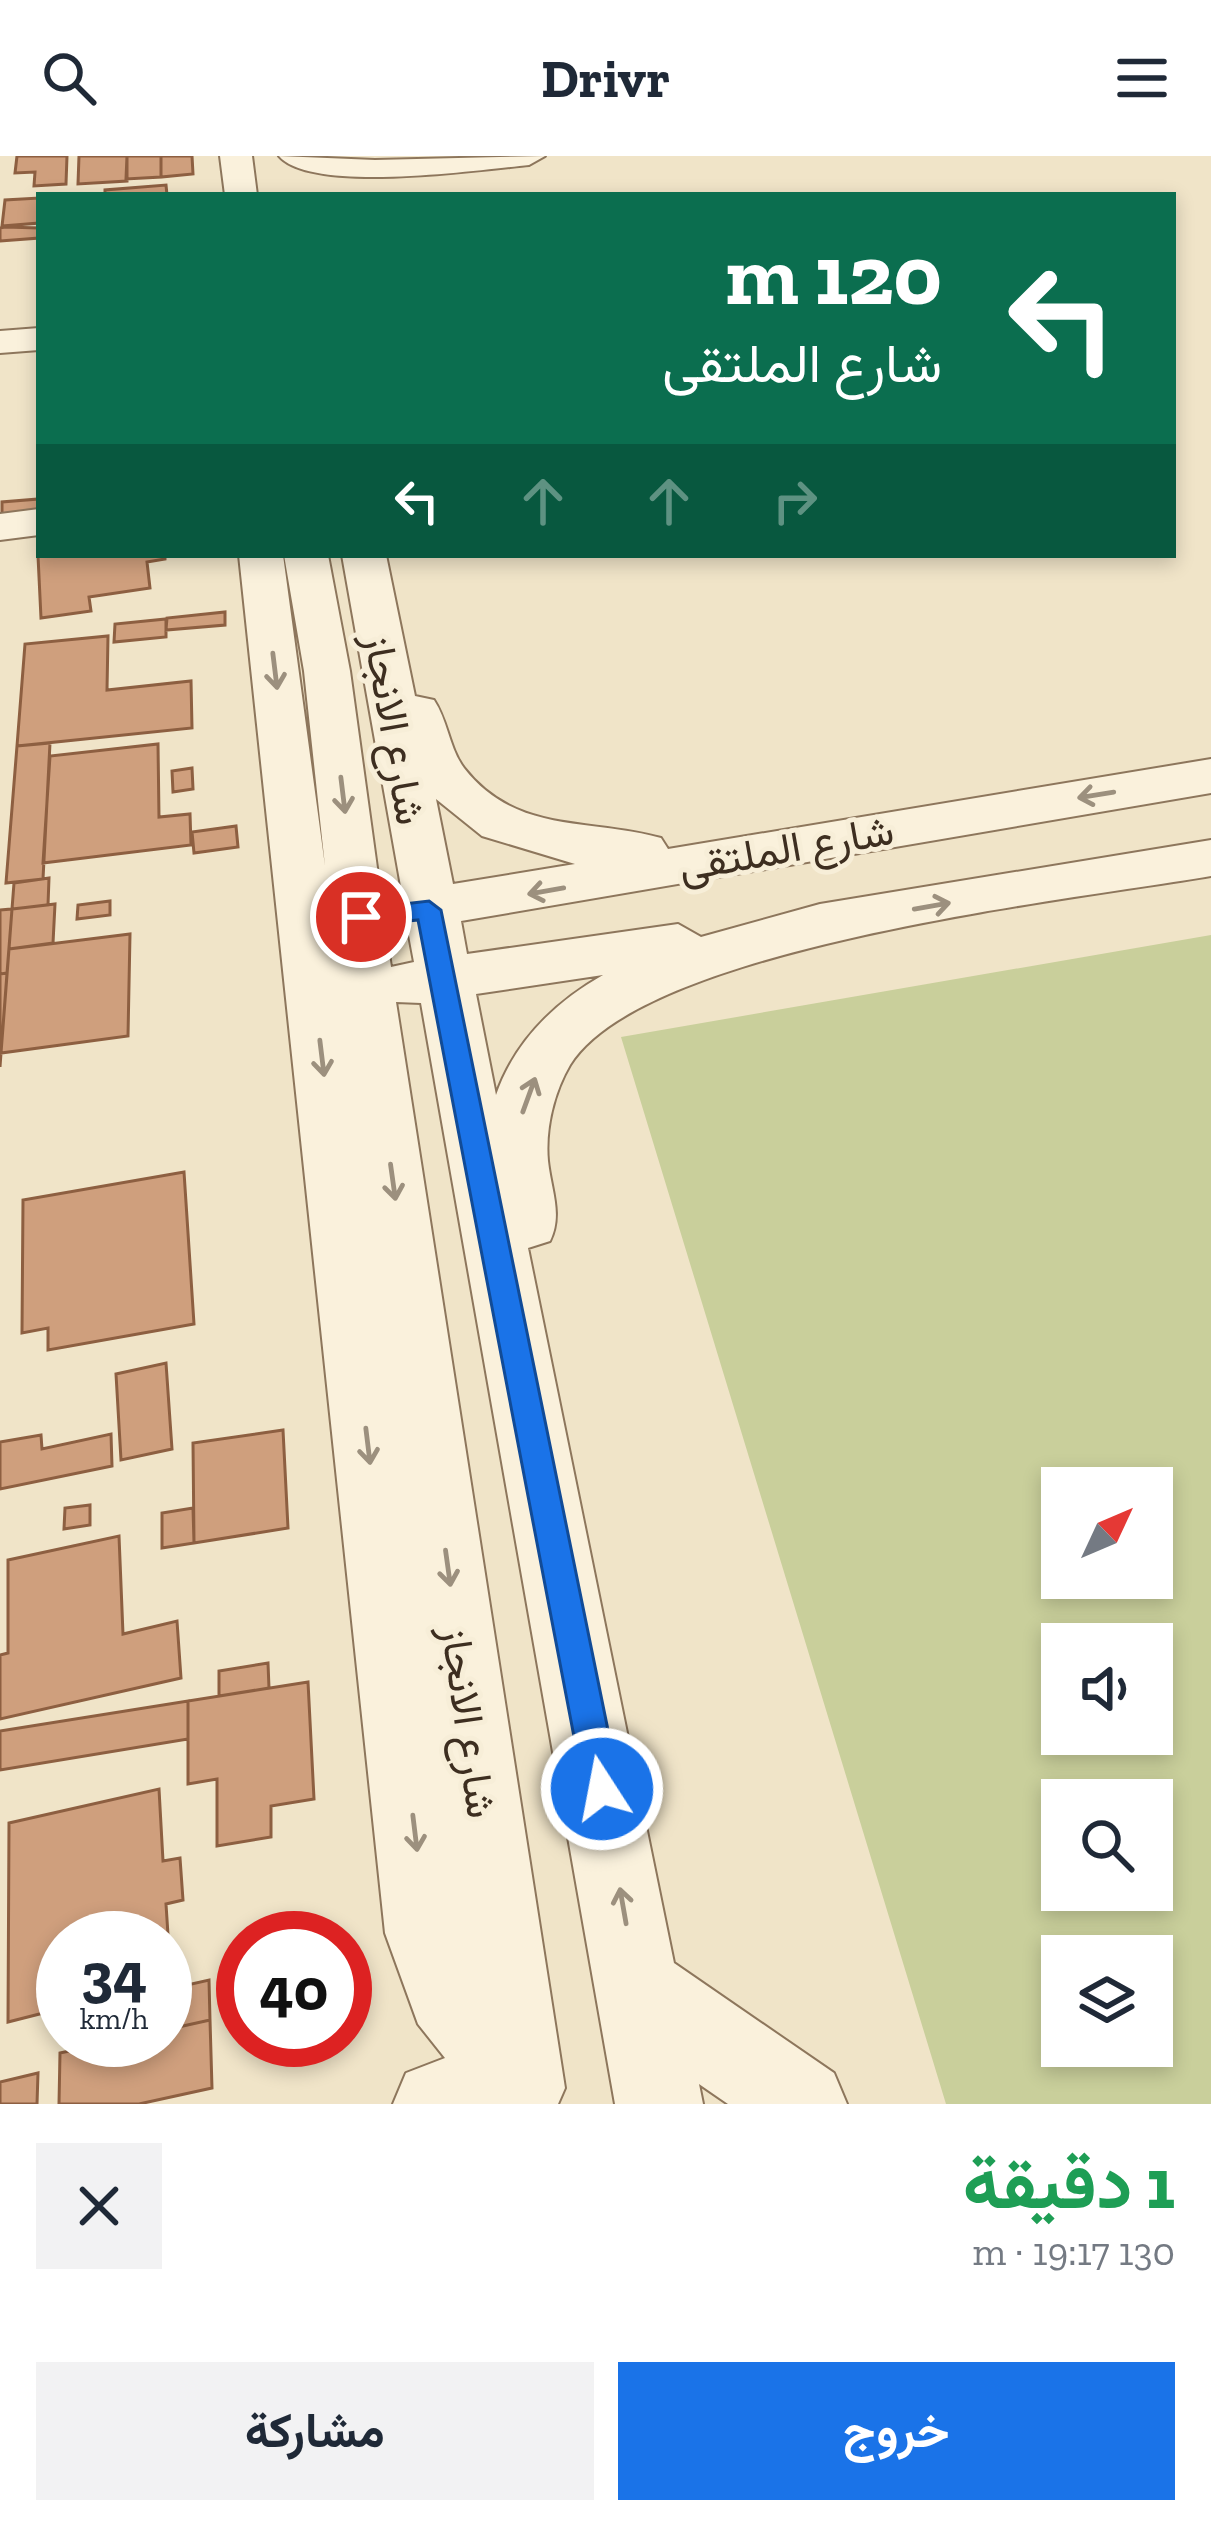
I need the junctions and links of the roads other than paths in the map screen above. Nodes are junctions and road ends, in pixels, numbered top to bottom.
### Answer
1 (236, 156) edge
2 (292, 156) edge
3 (529, 156) edge
4 (386, 165) edge
5 (241, 192) edge
6 (306, 192) edge
7 (309, 192) edge
8 (36, 339) edge
9 (0, 343) edge
10 (36, 523) edge
11 (0, 527) edge
12 (261, 558) edge
13 (306, 558) edge
14 (365, 558) edge
15 (384, 558) edge
16 (1211, 776) edge
17 (828, 839) junction
18 (1211, 858) edge
19 (429, 910) junction
20 (361, 917) junction
21 (861, 918) junction
22 (442, 978) junction
23 (366, 991) junction
24 (595, 1749) junction
25 (638, 1989) junction
26 (522, 2094) edge
27 (437, 2104) edge
28 (659, 2104) edge
29 (803, 2104) edge

1 - 5 street
2 - 4 street
2 - 6 street
3 - 4 street
4 - 7 street
8 - 9 street
10 - 11 street
12 -> 26 street
13 -> 20 street, شارع الانجاز
14 - 19 street, شارع الانجاز
15 - 17 street
16 -> 17 street, شارع الملتقى
17 -> 19 street, شارع الملتقى
21 -> 18 street, شارع الملتقى
19 - 20 street, شارع الملتقى
19 - 22 street, شارع الانجاز
20 - 23 street, شارع الانجاز
21 - 22 street, شارع الملتقى
24 -> 21 street
22 - 23 street, شارع الملتقى
22 - 24 street, شارع الانجاز
23 -> 26 street, شارع الانجاز
25 -> 24 street, شارع الانجاز
25 - 28 street, شارع الانجاز
25 - 29 street
26 - 27 street

